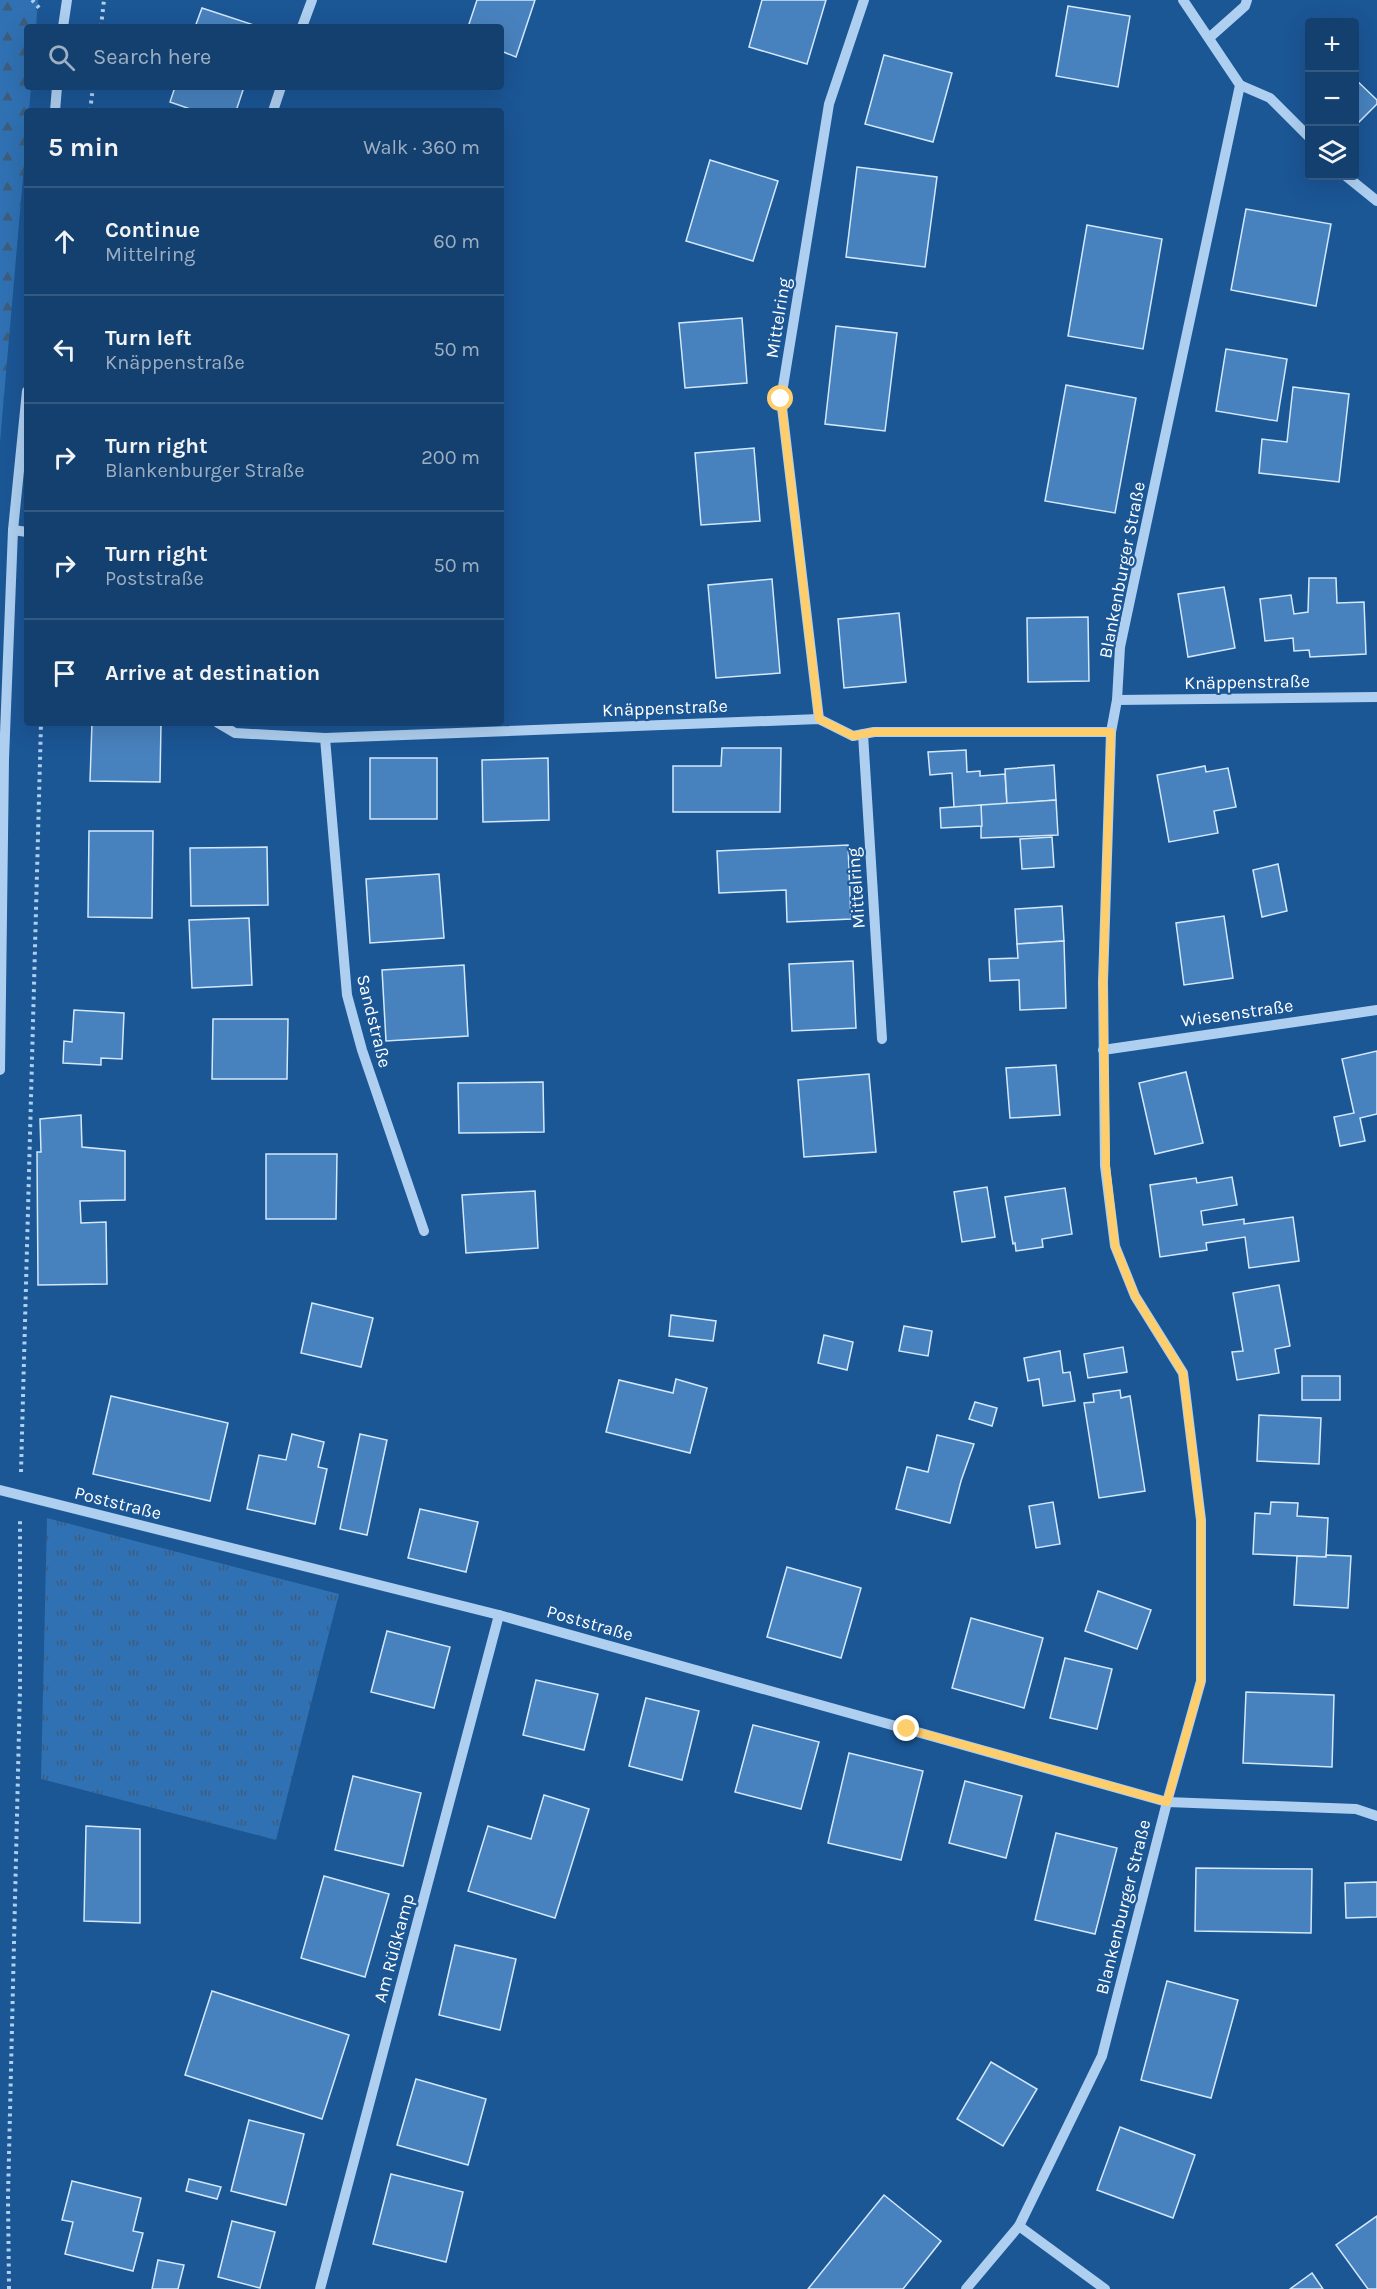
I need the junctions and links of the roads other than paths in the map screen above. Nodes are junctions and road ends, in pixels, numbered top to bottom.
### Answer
1 (67, 0) edge
2 (312, 0) edge
3 (864, 0) edge
4 (1183, 0) edge
5 (1247, 0) edge
6 (63, 24) edge
7 (303, 24) edge
8 (1209, 38) junction
9 (1240, 85) junction
10 (57, 90) edge
11 (280, 90) edge
12 (55, 108) edge
13 (274, 108) edge
14 (1305, 133) edge
15 (1351, 180) edge
16 (1377, 201) edge
17 (24, 421) edge
18 (13, 530) junction
19 (24, 532) edge
20 (1377, 697) edge
21 (1117, 700) junction
22 (819, 719) junction
23 (223, 726) edge
24 (1111, 732) junction
25 (863, 734) junction
26 (325, 738) junction
27 (1, 926) edge
28 (1377, 1010) edge
29 (882, 1039) dead end
30 (1103, 1050) junction
31 (0, 1070) edge
32 (424, 1232) dead end
33 (0, 1490) edge
34 (499, 1615) junction
35 (1167, 1802) junction
36 (1377, 1816) edge
37 (1019, 2226) junction
38 (320, 2289) edge
39 (966, 2289) edge
40 (1105, 2289) edge

1 - 6 street
2 - 7 street
3 - 22 street, Mittelring
4 - 8 street
5 - 8 street
8 - 9 street
9 - 14 street
9 - 21 street, Blankenburger Straße
10 - 12 street
11 - 13 street
15 - 16 street
17 - 18 street
18 - 19 street
18 - 27 street
20 - 21 street, Knäppenstraße
21 - 24 street, Blankenburger Straße
22 - 25 street, Knäppenstraße
22 - 26 street, Knäppenstraße
23 - 26 street, Knäppenstraße
24 - 25 street, Knäppenstraße
24 - 30 street, Blankenburger Straße
25 - 29 street, Mittelring
26 - 32 street, Sandstraße
27 - 31 street
28 - 30 street, Wiesenstraße
30 - 35 street, Blankenburger Straße
33 - 34 street, Poststraße
34 - 35 street, Poststraße
34 - 38 street, Am Rüßkamp
35 - 36 street, Poststraße
35 - 37 street, Blankenburger Straße
37 - 39 street, Blankenburger Straße
37 - 40 street

